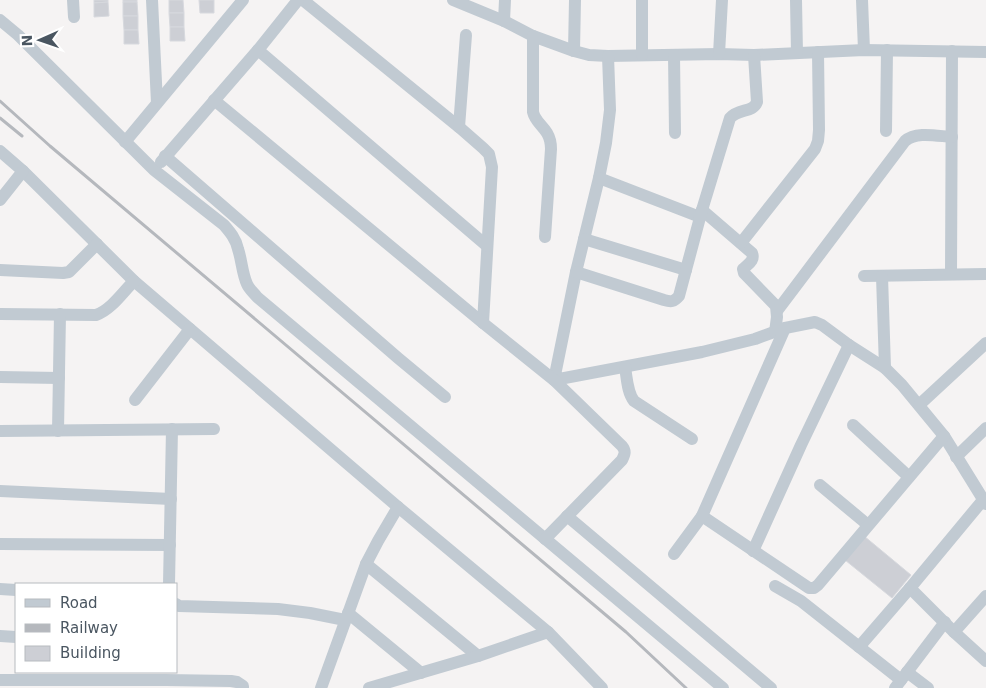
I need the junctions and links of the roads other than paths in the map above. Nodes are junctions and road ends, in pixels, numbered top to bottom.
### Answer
1 (73, 0) edge
2 (152, 0) edge
3 (230, 0) edge
4 (243, 0) edge
5 (298, 0) edge
6 (303, 0) edge
7 (453, 0) edge
8 (505, 0) edge
9 (575, 0) edge
10 (642, 0) edge
11 (722, 0) edge
12 (796, 0) edge
13 (862, 0) edge
14 (231, 15) junction
15 (74, 17) dead end
16 (0, 20) edge
17 (504, 21) junction
18 (466, 36) dead end
19 (533, 36) junction
20 (258, 50) junction
21 (864, 50) junction
22 (888, 50) junction
23 (952, 50) junction
24 (574, 51) junction
25 (818, 52) junction
26 (986, 52) edge
27 (797, 53) junction
28 (719, 54) junction
29 (642, 55) junction
30 (674, 55) junction
31 (754, 55) junction
32 (608, 56) junction
33 (214, 100) junction
34 (157, 103) junction
35 (459, 127) junction
36 (886, 130) dead end
37 (675, 133) dead end
38 (952, 137) junction
39 (125, 142) junction
40 (0, 151) edge
41 (166, 156) junction
42 (154, 170) junction
43 (23, 171) junction
44 (599, 178) junction
45 (0, 200) edge
46 (701, 213) junction
47 (545, 237) dead end
48 (584, 239) junction
49 (741, 243) junction
50 (97, 244) junction
51 (487, 246) junction
52 (0, 270) edge
53 (686, 270) junction
54 (576, 272) junction
55 (951, 274) junction
56 (986, 274) edge
57 (864, 276) dead end
58 (882, 276) junction
59 (134, 281) junction
60 (777, 311) junction
61 (0, 314) edge
62 (60, 314) junction
63 (483, 323) junction
64 (190, 329) junction
65 (780, 330) junction
66 (986, 343) edge
67 (849, 345) junction
68 (625, 367) junction
69 (885, 368) junction
70 (0, 376) edge
71 (59, 378) junction
72 (554, 380) junction
73 (445, 397) dead end
74 (135, 400) dead end
75 (919, 406) junction
76 (853, 425) dead end
77 (986, 428) edge
78 (172, 429) junction
79 (214, 429) dead end
80 (58, 430) junction
81 (0, 431) edge
82 (944, 436) junction
83 (692, 439) dead end
84 (956, 457) junction
85 (909, 477) junction
86 (820, 485) dead end
87 (0, 492) edge
88 (171, 499) junction
89 (984, 502) edge
90 (398, 507) junction
91 (567, 516) junction
92 (702, 516) junction
93 (868, 525) junction
94 (545, 539) junction
95 (0, 544) edge
96 (170, 544) junction
97 (753, 551) junction
98 (674, 554) dead end
99 (366, 564) junction
100 (169, 583) edge
101 (775, 586) dead end
102 (910, 588) junction
103 (0, 589) edge
104 (15, 590) edge
105 (986, 596) edge
106 (178, 605) edge
107 (346, 616) junction
108 (945, 622) junction
109 (548, 632) junction
110 (954, 632) junction
111 (0, 636) edge
112 (15, 637) edge
113 (859, 647) junction
114 (478, 656) junction
115 (986, 661) edge
116 (420, 673) junction
117 (0, 680) edge
118 (901, 680) edge
119 (60, 684) edge
120 (91, 684) edge
121 (166, 684) edge
122 (243, 688) edge
123 (321, 688) edge
124 (368, 688) edge
125 (602, 688) edge
126 (723, 688) edge
127 (772, 688) edge
128 (928, 688) edge

1 - 15 street
2 - 34 street
3 - 14 street
4 - 14 street
5 - 20 street
6 - 35 street
7 - 17 street
8 - 17 street
9 - 24 street
10 - 29 street
11 - 28 street
12 - 27 street
13 - 21 street
14 - 34 street
16 - 39 street
17 - 19 street
18 - 35 street
19 - 24 street
19 - 47 street
20 - 33 street
20 - 51 street
21 - 22 street
21 - 25 street
22 - 23 street
22 - 36 street
23 - 26 street
23 - 38 street
24 - 32 street
25 - 27 street
25 - 49 street
27 - 31 street
28 - 30 street
28 - 31 street
29 - 30 street
29 - 32 street
30 - 37 street
31 - 46 street
32 - 44 street
33 - 41 street
33 - 63 street
34 - 39 street
35 - 51 street
38 - 55 street
38 - 60 street
39 - 42 street
40 - 43 street
41 - 42 street
41 - 73 street
42 - 94 street
43 - 45 street
43 - 50 street
44 - 46 street
44 - 48 street
46 - 49 street
46 - 53 street
48 - 53 street
48 - 54 street
49 - 60 street
50 - 52 street
50 - 59 street
51 - 63 street
53 - 54 street
54 - 72 street
55 - 56 street
55 - 58 street
57 - 58 street
58 - 69 street
59 - 62 street
59 - 64 street
60 - 65 street
61 - 62 street
62 - 71 street
63 - 72 street
64 - 74 street
64 - 90 street
65 - 67 street
65 - 68 street
65 - 92 street
66 - 75 street
67 - 69 street
67 - 97 street
68 - 72 street
68 - 83 street
69 - 75 street
70 - 71 street
71 - 80 street
72 - 91 street
75 - 82 street
76 - 85 street
77 - 84 street
78 - 79 street
78 - 80 street
78 - 88 street
80 - 81 street
82 - 84 street
82 - 85 street
84 - 89 street
85 - 93 street
86 - 93 street
87 - 88 street
88 - 96 street
89 - 102 street
90 - 99 street
90 - 109 street
91 - 94 street
91 - 127 street
92 - 97 street
92 - 98 street
93 - 97 street
94 - 126 street
95 - 96 street
96 - 100 street
99 - 107 street
99 - 114 street
101 - 113 street
102 - 108 street
102 - 113 street
103 - 104 street
105 - 110 street
106 - 107 street
107 - 116 street
107 - 123 street
108 - 110 street
108 - 118 street
109 - 114 street
109 - 125 street
110 - 115 street
111 - 112 street
113 - 118 street
114 - 116 street
116 - 124 street
117 - 119 street
118 - 128 street
119 - 120 street
120 - 121 street
121 - 122 street

